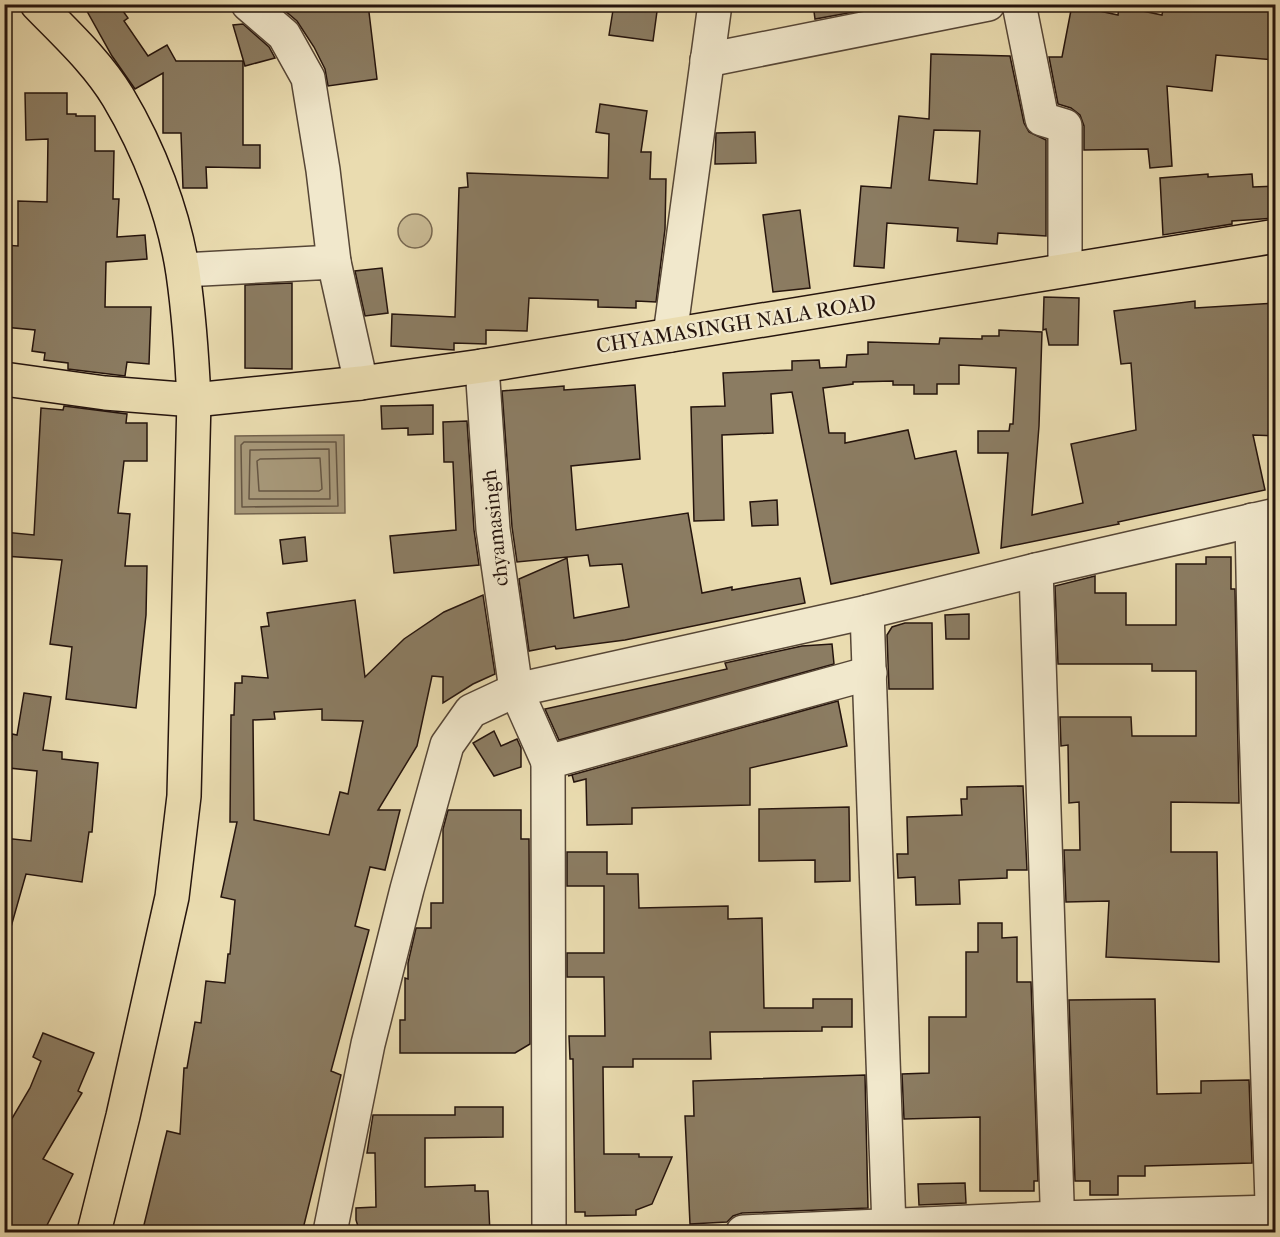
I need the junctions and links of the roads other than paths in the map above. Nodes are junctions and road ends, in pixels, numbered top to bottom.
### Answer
1 (37, 4) edge
2 (248, 4) edge
3 (716, 4) edge
4 (988, 4) edge
5 (1019, 4) edge
6 (707, 60) junction
7 (1275, 236) edge
8 (334, 262) junction
9 (183, 270) junction
10 (1065, 270) junction
11 (670, 335) junction
12 (482, 366) junction
13 (4, 379) edge
14 (361, 383) junction
15 (194, 400) junction
16 (1264, 518) edge
17 (1036, 570) junction
18 (867, 612) junction
19 (870, 673) junction
20 (516, 690) junction
21 (548, 762) junction
22 (1274, 1219) edge
23 (1058, 1225) edge
24 (889, 1227) junction
25 (94, 1233) edge
26 (330, 1233) edge
27 (549, 1233) edge
28 (743, 1233) edge

1 - 9 main road
2 - 8 street
3 - 6 street
4 - 6 street
5 - 10 street
6 - 11 street
7 - 10 main road, CHYAMASINGH NALA ROAD
8 - 9 street
8 - 14 street
9 - 15 main road
10 - 11 main road, CHYAMASINGH NALA ROAD
11 - 12 main road, CHYAMASINGH NALA ROAD
12 - 14 main road, CHYAMASINGH NALA ROAD
12 - 20 street, chyamasingh
13 - 15 main road, CHYAMASINGH NALA ROAD
14 - 15 main road, CHYAMASINGH NALA ROAD
15 - 25 main road
16 - 17 street
16 - 22 street
17 - 18 street
17 - 23 street
18 - 19 street
18 - 20 street
19 - 21 street
19 - 24 street
20 - 21 street, chyamasingh
20 - 26 street
21 - 27 street
22 - 23 street
23 - 24 street
24 - 28 street

